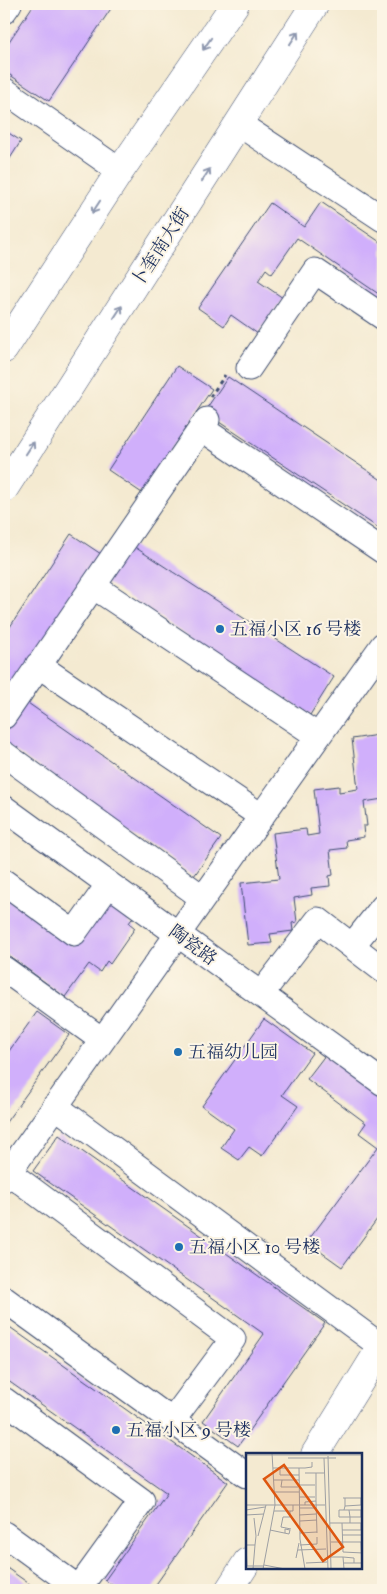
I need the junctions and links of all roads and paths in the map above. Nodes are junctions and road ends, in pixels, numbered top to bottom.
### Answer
1 (9, 4) edge
2 (235, 4) edge
3 (316, 4) edge
4 (4, 11) edge
5 (4, 90) edge
6 (238, 124) junction
7 (120, 172) junction
8 (383, 219) edge
9 (383, 317) edge
10 (4, 349) edge
11 (249, 368) joint
12 (204, 424) junction
13 (4, 489) edge
14 (383, 551) edge
15 (93, 586) junction
16 (383, 644) edge
17 (38, 665) junction
18 (4, 716) edge
19 (318, 736) junction
20 (4, 754) edge
21 (4, 808) edge
22 (261, 816) junction
23 (4, 882) edge
24 (109, 884) junction
25 (203, 898) junction
26 (383, 907) edge
27 (177, 934) junction
28 (352, 946) junction
29 (4, 969) edge
30 (383, 970) edge
31 (261, 994) junction
32 (102, 1040) junction
33 (383, 1083) edge
34 (55, 1106) junction
35 (6, 1175) edge
36 (4, 1299) edge
37 (383, 1345) edge
38 (4, 1400) edge
39 (172, 1421) junction
40 (316, 1453) edge
41 (246, 1475) edge
42 (4, 1534) edge
43 (246, 1564) edge
44 (80, 1589) edge
45 (229, 1590) edge

1 - 4 street
2 -> 7 main road
6 -> 3 main road, 卜奎南大街
5 - 7 street
6 - 8 street
13 -> 6 main road, 卜奎南大街
7 -> 10 main road
9 - 11 street
11 - 12 path
12 - 14 street
12 - 15 street
15 - 17 street
15 - 19 street
16 - 19 street
17 - 18 street
17 - 22 street
19 - 22 street
20 - 25 street
21 - 24 street, 陶瓷路
22 - 25 street
23 - 24 street
24 - 27 street, 陶瓷路
25 - 27 street
26 - 28 street
27 - 31 street, 陶瓷路
27 - 32 street
28 - 30 street
28 - 31 street
29 - 32 street
31 - 33 street, 陶瓷路
32 - 34 street
34 - 35 street
34 - 37 street
35 - 39 street
36 - 39 street
37 - 40 main road
38 - 44 street
39 - 41 street
42 - 44 street
43 - 45 main road

